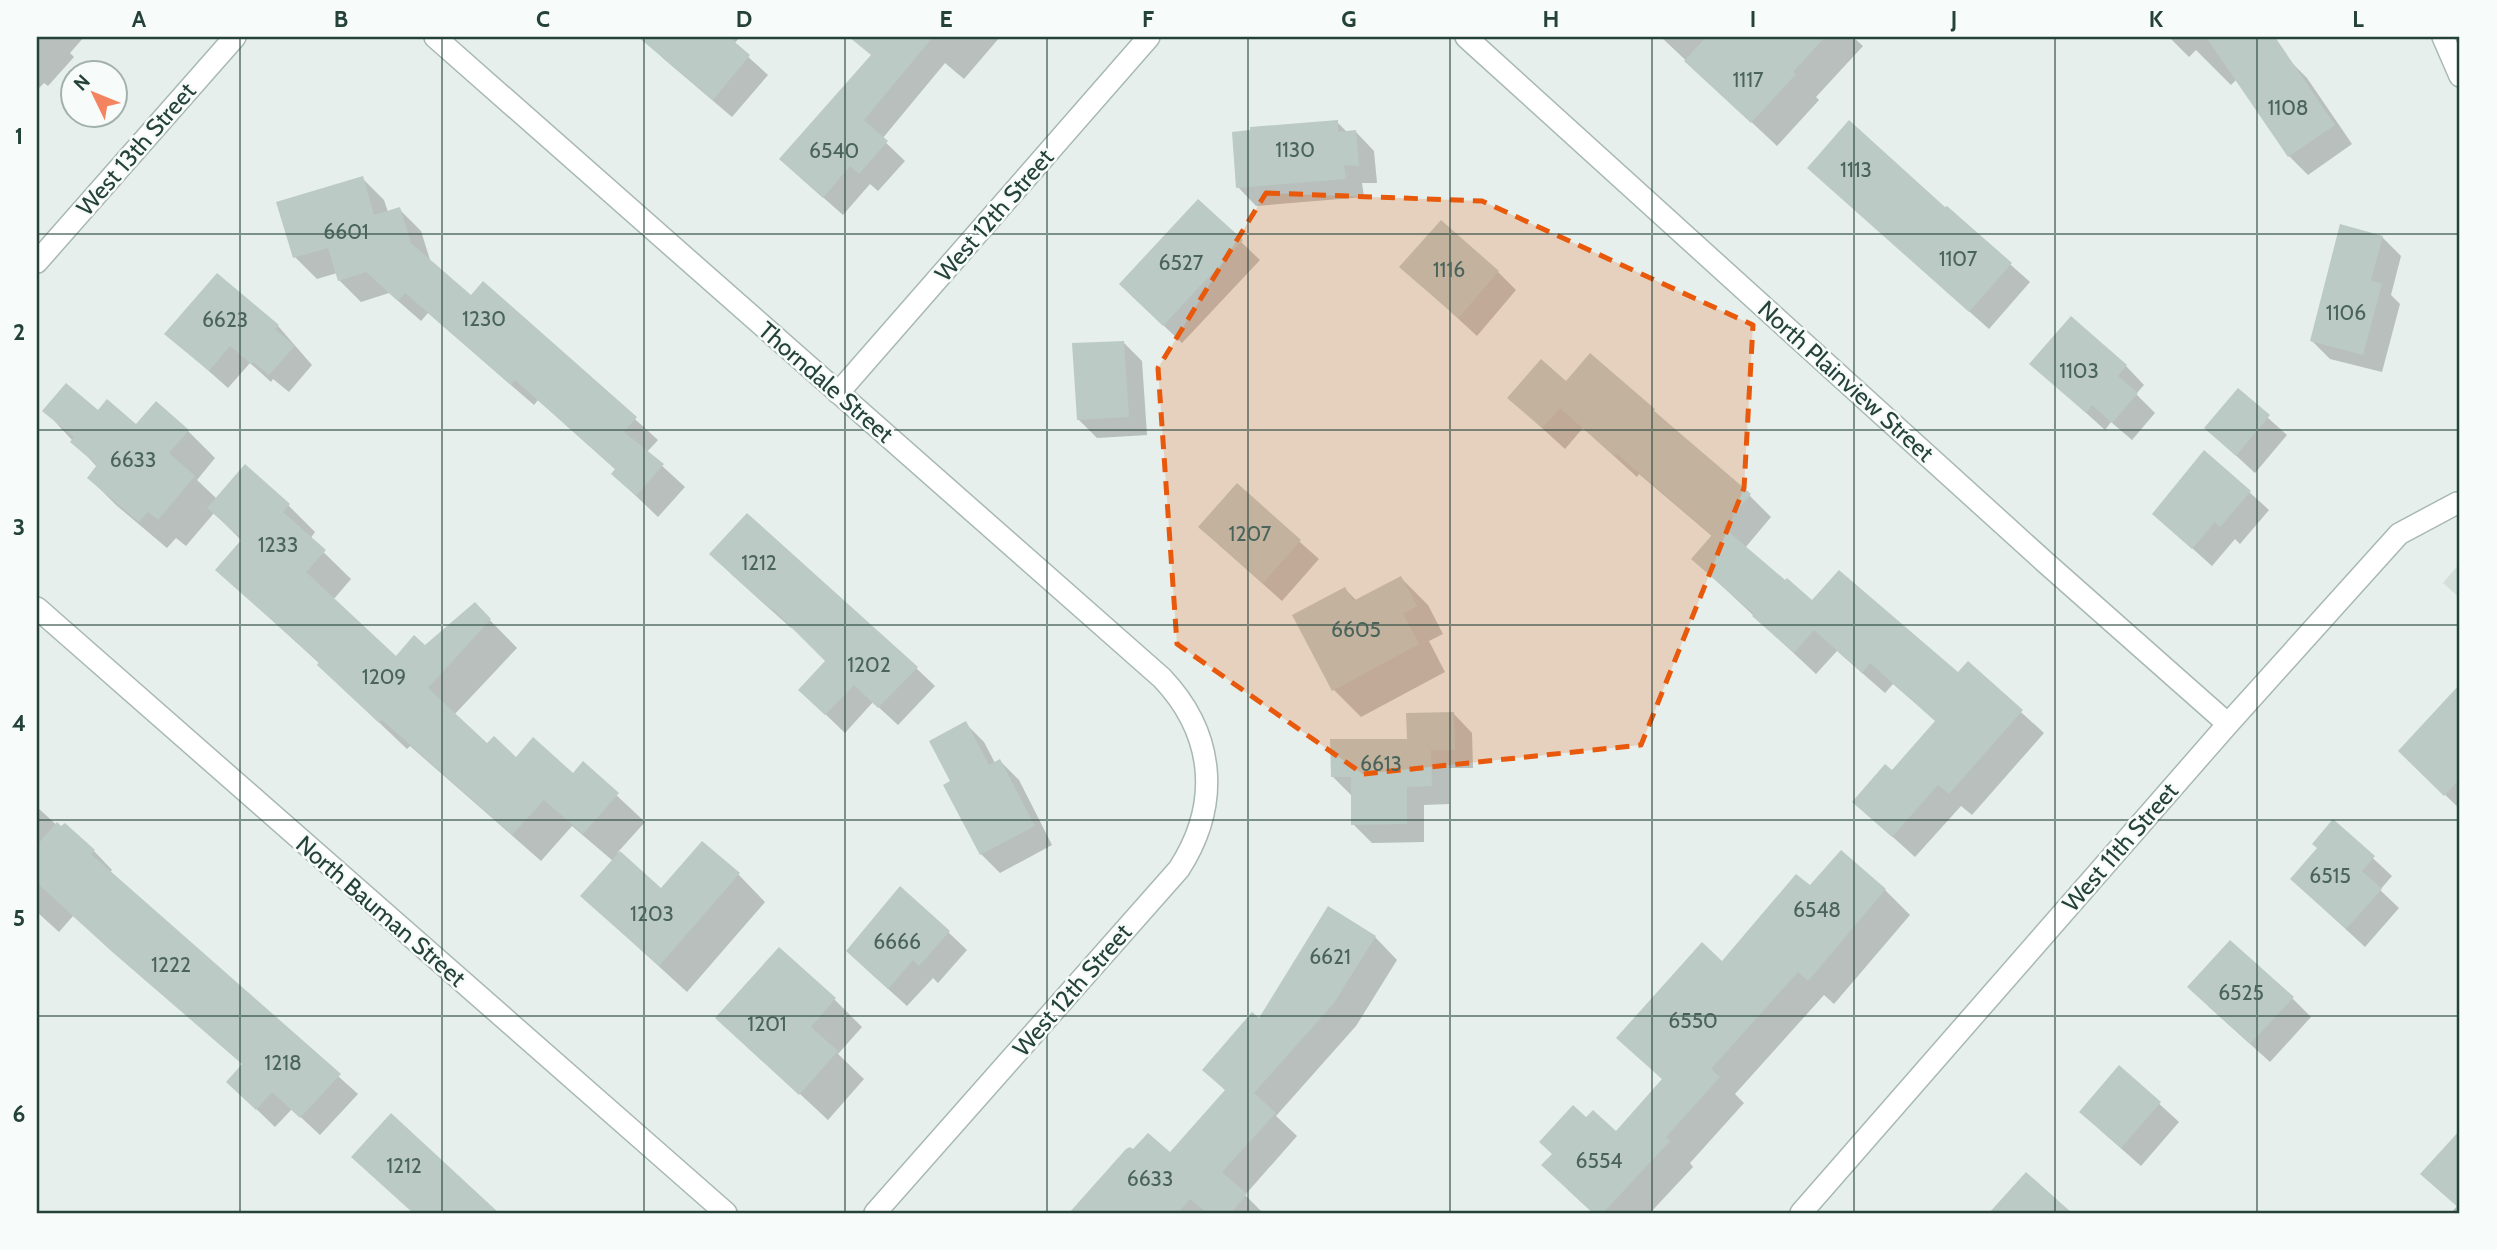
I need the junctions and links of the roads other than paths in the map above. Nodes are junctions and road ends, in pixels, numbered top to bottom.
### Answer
1 (235, 37) edge
2 (435, 37) edge
3 (1149, 37) edge
4 (1465, 37) edge
5 (2443, 37) edge
6 (2460, 76) edge
7 (37, 262) edge
8 (838, 393) junction
9 (2459, 500) edge
10 (37, 608) edge
11 (2228, 724) junction
12 (1201, 740) joint
13 (726, 1213) edge
14 (875, 1213) edge
15 (1801, 1213) edge

1 - 7 street, West 13th Street
2 - 8 street, Thorndale Street
3 - 8 street, West 12th Street
4 - 11 street, North Plainview Street
5 - 6 street
8 - 12 street, Thorndale Street
9 - 11 street, West 11th Street
10 - 13 street, North Bauman Street
11 - 15 street, West 11th Street
12 - 14 street, West 12th Street

